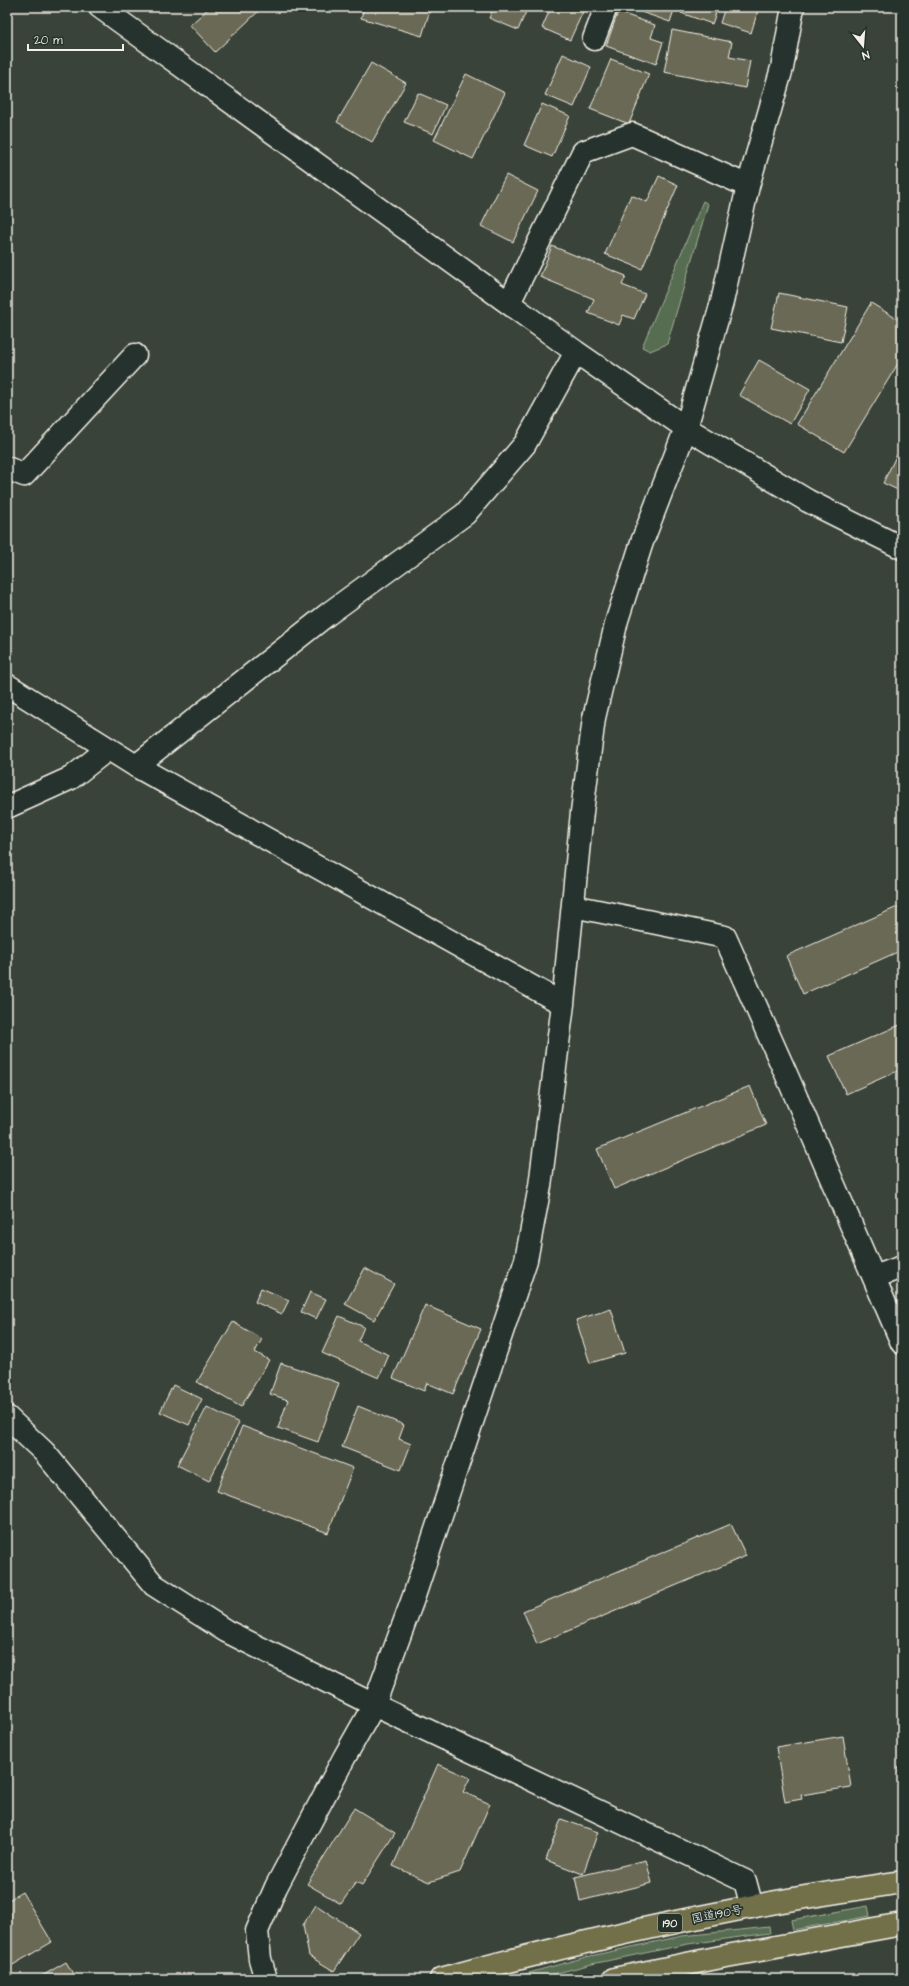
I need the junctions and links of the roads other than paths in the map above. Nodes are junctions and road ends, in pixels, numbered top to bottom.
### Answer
1 (100, 7) edge
2 (606, 7) edge
3 (793, 7) edge
4 (594, 39) dead end
5 (748, 186) junction
6 (509, 303) junction
7 (576, 352) junction
8 (135, 355) dead end
9 (686, 428) junction
10 (7, 468) edge
11 (902, 548) edge
12 (7, 685) edge
13 (108, 749) junction
14 (136, 766) junction
15 (7, 807) edge
16 (573, 906) junction
17 (563, 1004) junction
18 (902, 1267) edge
19 (874, 1277) junction
20 (902, 1343) edge
21 (7, 1417) edge
22 (374, 1706) junction
23 (902, 1882) edge
24 (752, 1907) junction
25 (902, 1924) edge
26 (266, 1979) edge
27 (441, 1979) edge
28 (614, 1979) edge

1 - 6 street
2 - 4 street
3 - 5 street
5 - 6 street
5 - 9 street
6 - 7 street
7 - 9 street
7 - 14 street
8 - 10 street
9 - 11 street
9 - 16 street
12 - 13 street
13 - 14 street
13 - 15 street
14 - 17 street
16 - 17 street
16 - 19 street
17 - 22 street
18 - 19 street
19 - 20 street
21 - 22 street
22 - 24 street
22 - 26 street
23 - 24 highway, 国道190号 / 190
24 - 27 highway, 国道190号 / 190
25 - 28 highway

